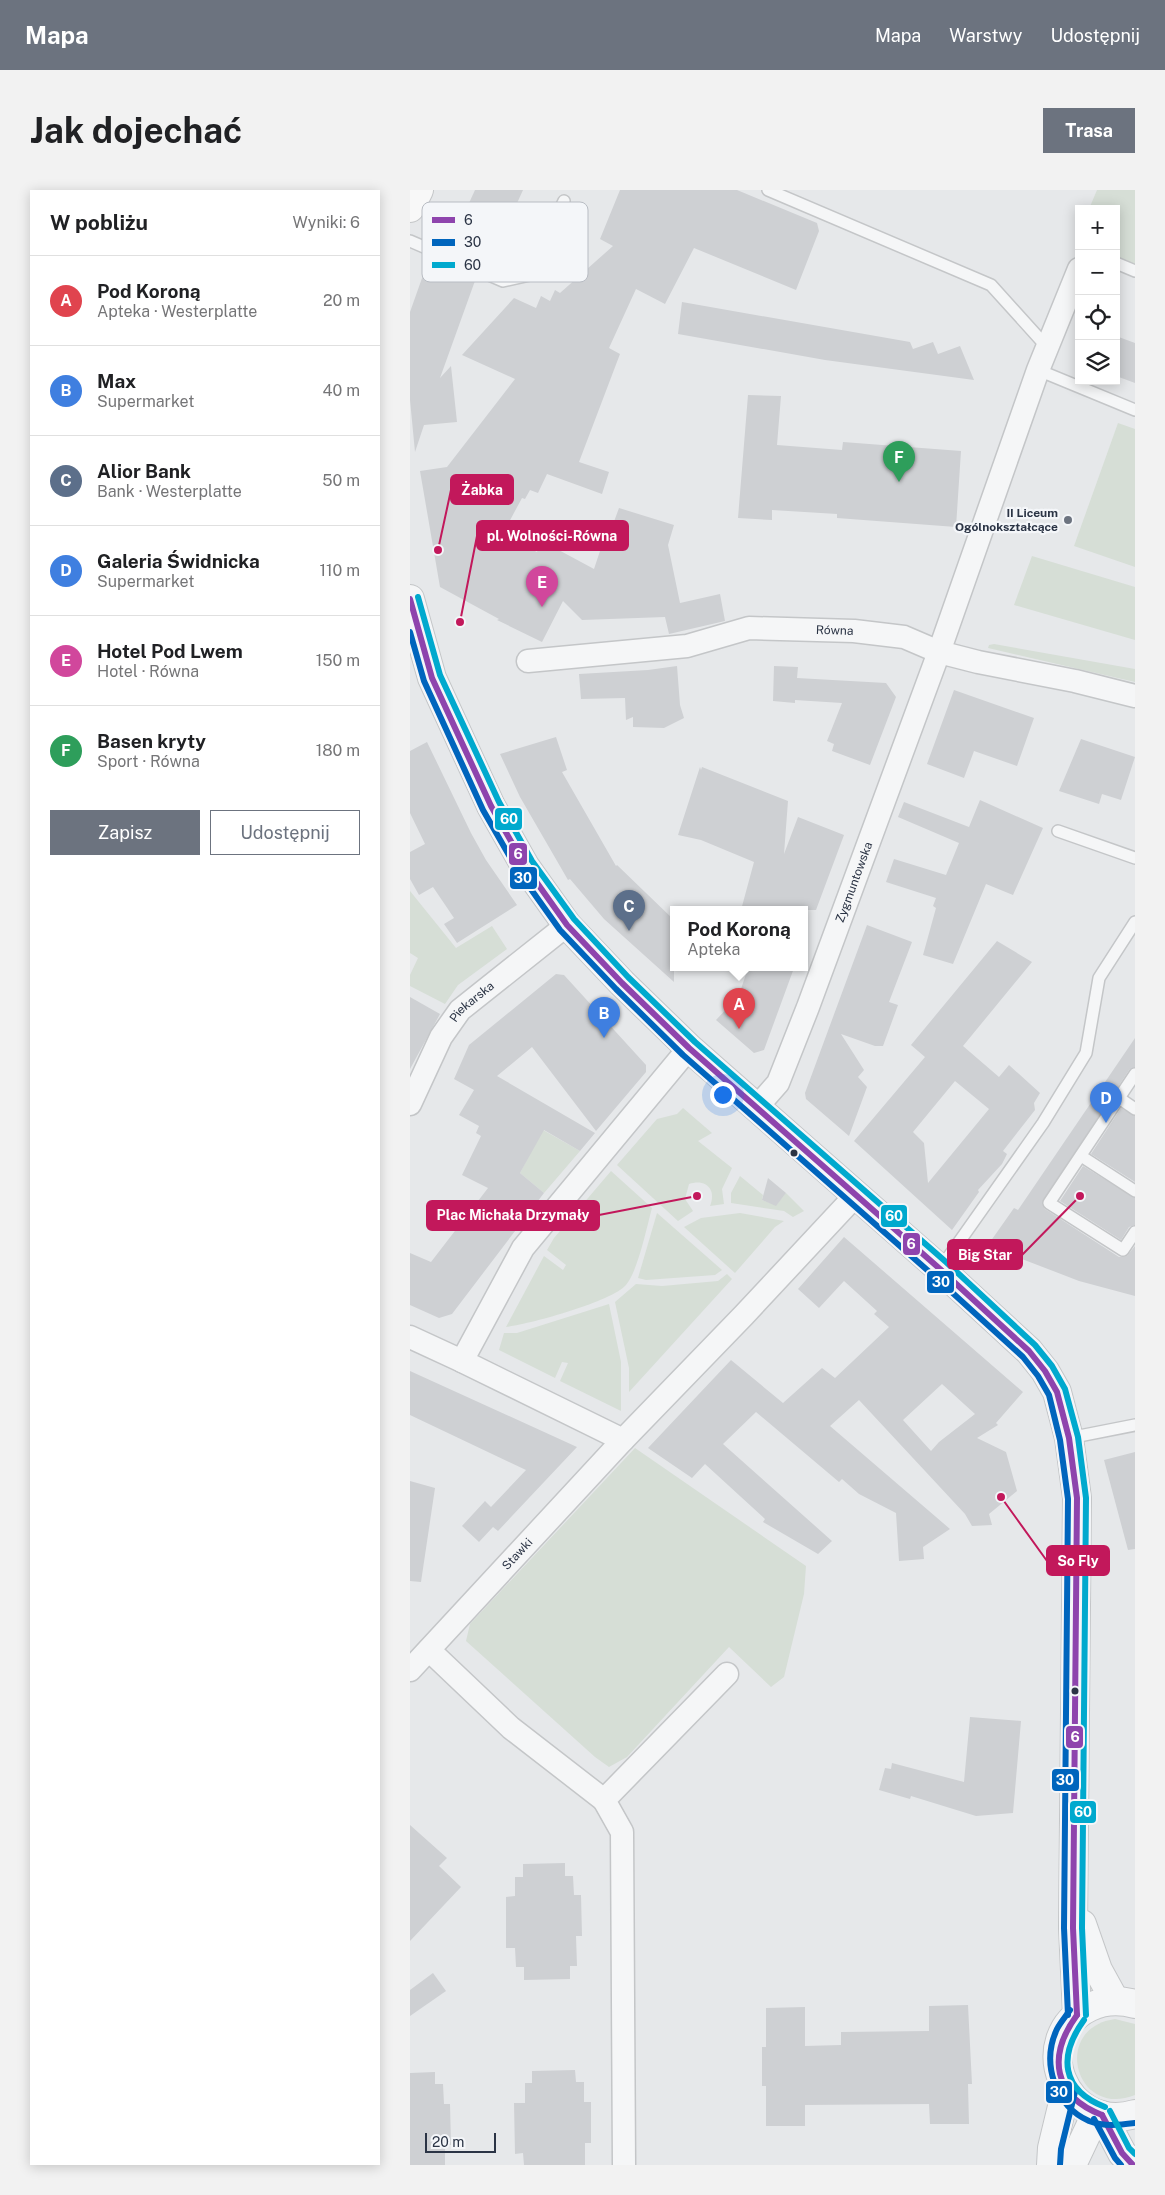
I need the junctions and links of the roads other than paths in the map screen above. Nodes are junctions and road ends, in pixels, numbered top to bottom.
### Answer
1 (419, 190) edge
2 (768, 190) edge
3 (410, 208) edge
4 (410, 241) edge
5 (422, 246) edge
6 (1120, 265) edge
7 (1135, 271) edge
8 (1075, 278) edge
9 (1047, 347) junction
10 (1038, 370) junction
11 (1135, 410) edge
12 (410, 599) edge
13 (939, 652) junction
14 (528, 661) dead end
15 (418, 665) edge
16 (1135, 696) edge
17 (1058, 830) dead end
18 (1135, 858) edge
19 (1135, 922) edge
20 (567, 925) junction
21 (689, 1048) junction
22 (1135, 1074) edge
23 (1119, 1098) junction
24 (410, 1104) edge
25 (756, 1108) junction
26 (1135, 1109) edge
27 (1081, 1156) junction
28 (1135, 1191) edge
29 (855, 1196) junction
30 (1135, 1232) edge
31 (940, 1269) junction
32 (410, 1337) edge
33 (462, 1361) junction
34 (1135, 1425) edge
35 (1069, 1438) junction
36 (623, 1440) junction
37 (429, 1650) junction
38 (410, 1670) edge
39 (727, 1674) dead end
40 (604, 1800) junction
41 (1074, 1903) junction
42 (1125, 2003) edge
43 (1077, 2015) junction
44 (1066, 2090) junction
45 (1099, 2114) junction
46 (1135, 2114) edge
47 (624, 2165) edge
48 (1051, 2165) edge
49 (1072, 2165) edge
50 (1133, 2165) edge

1 - 3 main road
2 - 9 lane
4 - 5 lane
6 - 7 lane
8 - 9 street, Zygmuntowska
9 - 10 street, Zygmuntowska
10 - 11 lane
10 - 13 street, Zygmuntowska
12 - 15 street
13 - 14 street, Równa
13 - 16 street, Równa
13 - 25 street, Zygmuntowska
15 - 20 street
17 - 18 lane
19 - 31 lane
20 - 21 street
20 - 24 street, Piekarska
21 - 25 street
21 - 33 street
22 - 23 lane
23 - 26 lane
23 - 27 lane
25 - 29 street
27 - 28 lane
27 - 30 lane
29 - 31 street
29 - 36 street, Stawki
31 - 35 street
32 - 33 street
33 - 36 street
34 - 35 lane
35 - 41 street
36 - 37 street, Stawki
37 - 38 street, Stawki
37 - 40 street
39 - 40 street
40 - 47 street
41 - 42 street
41 - 43 street
42 - 43 street
43 - 44 street
44 - 45 street
44 - 48 street
45 - 46 street
45 - 49 street
45 - 50 street

